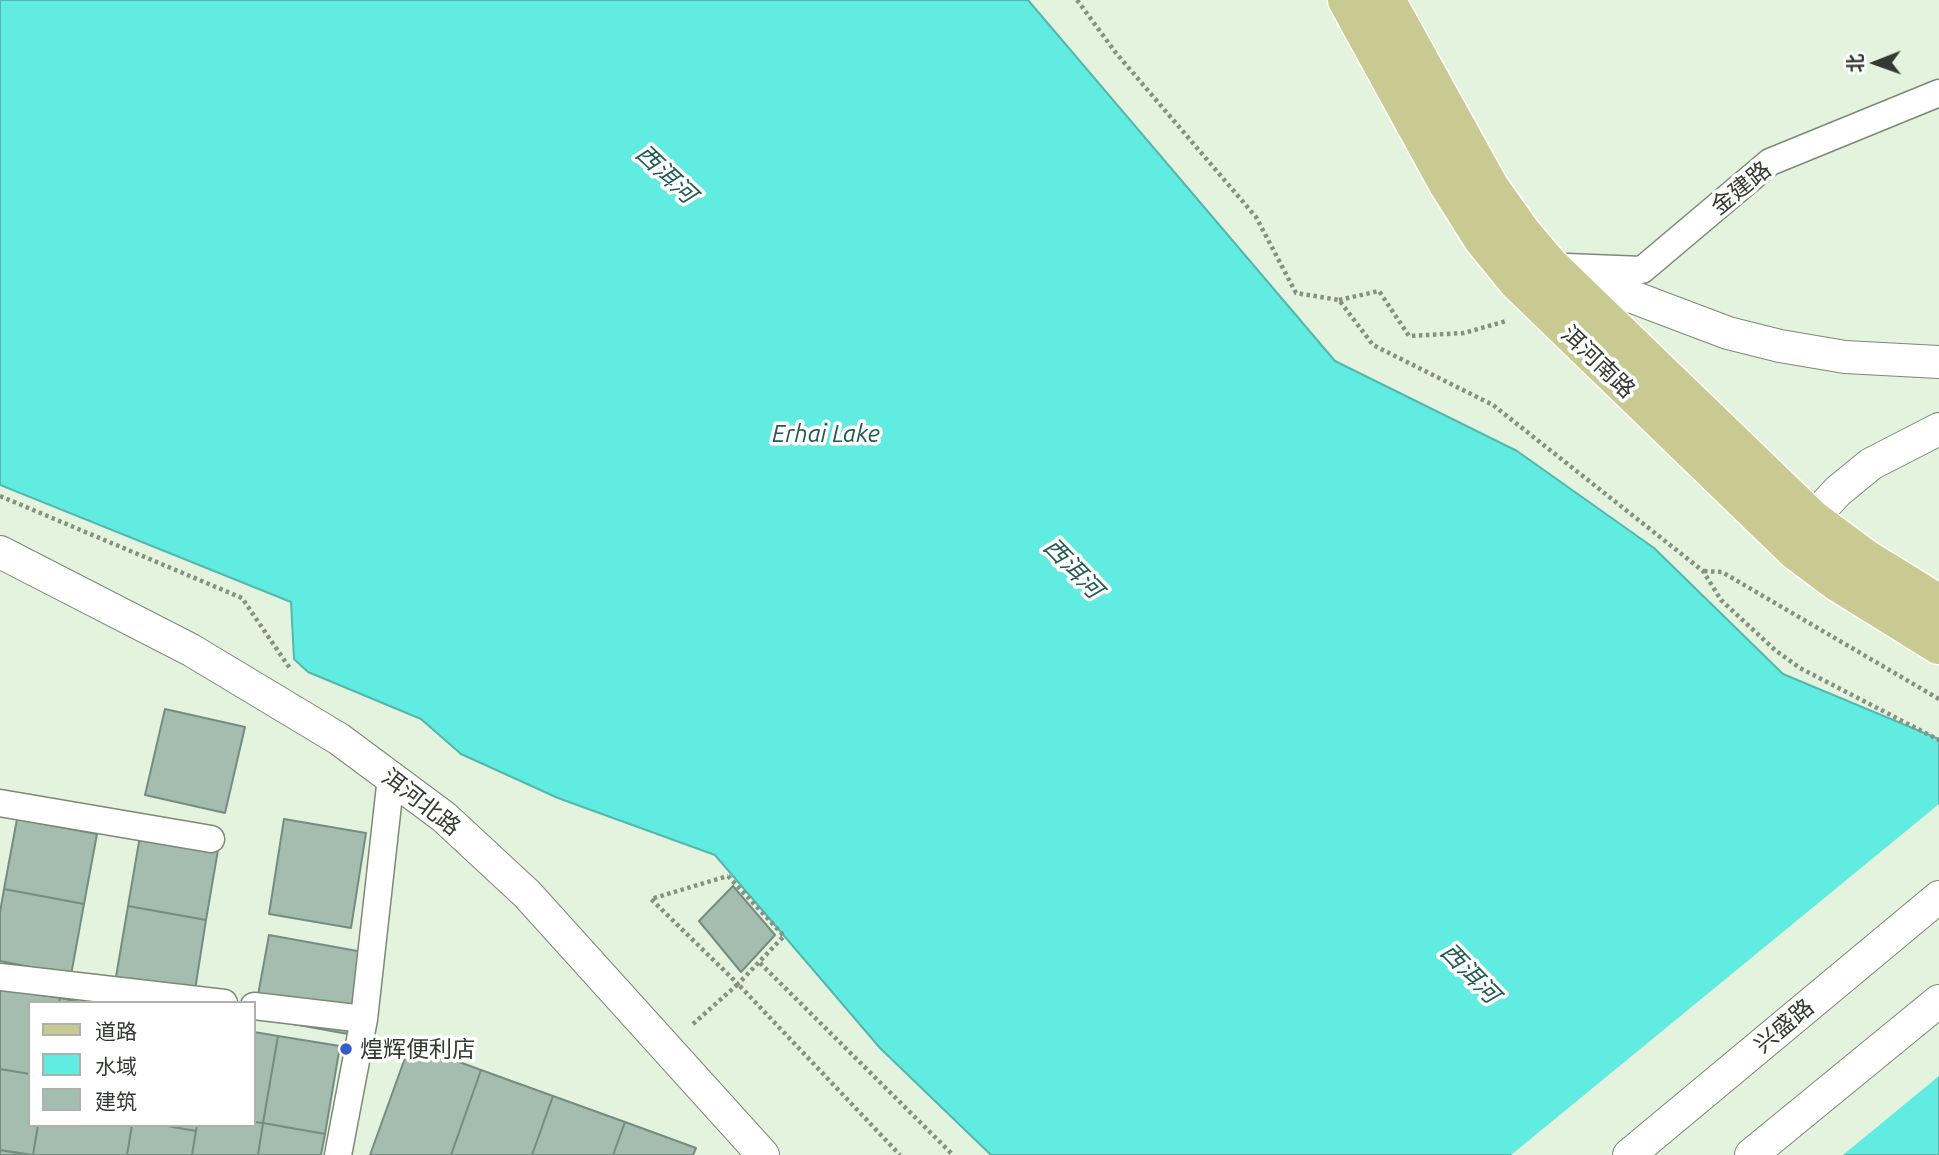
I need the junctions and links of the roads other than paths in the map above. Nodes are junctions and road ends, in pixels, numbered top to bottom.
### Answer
1 (1347, 0) edge
2 (1386, 0) edge
3 (1939, 93) edge
4 (1550, 267) junction
5 (1939, 362) edge
6 (1939, 429) edge
7 (1802, 533) junction
8 (0, 552) edge
9 (1939, 604) edge
10 (1939, 645) edge
11 (391, 777) junction
12 (0, 803) edge
13 (211, 839) dead end
14 (1939, 897) edge
15 (0, 977) edge
16 (207, 1001) edge
17 (1939, 1001) edge
18 (256, 1006) edge
19 (364, 1019) junction
20 (338, 1155) edge
21 (763, 1155) edge
22 (1629, 1155) edge
23 (1751, 1155) edge

1 - 7 main road, 洱河南路
2 - 4 main road, 洱河南路
3 - 4 street, 金建路
4 - 5 street
4 - 7 main road, 洱河南路
6 - 7 street
7 - 9 main road, 洱河南路
7 - 10 main road, 洱河南路
8 - 11 street, 洱河北路
11 - 19 street
11 - 21 street, 洱河北路
12 - 13 street
14 - 22 street, 兴盛路
15 - 16 street
17 - 23 street
18 - 19 street
19 - 20 street

